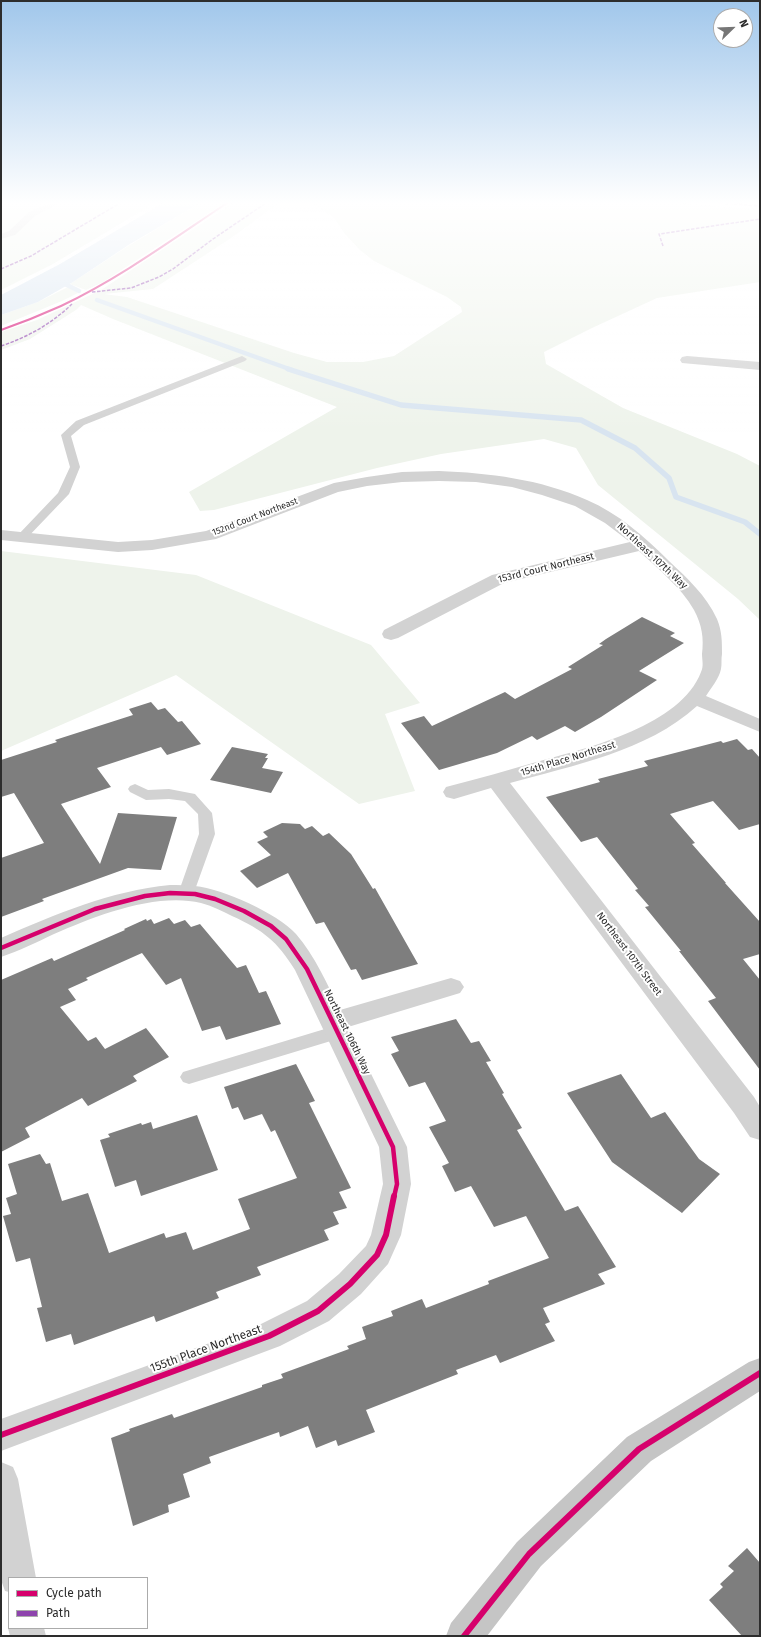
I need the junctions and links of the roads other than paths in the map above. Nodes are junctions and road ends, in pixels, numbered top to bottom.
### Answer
1 (242, 359) dead end
2 (687, 360) dead end
3 (760, 366) edge
4 (506, 482) joint
5 (1, 535) edge
6 (20, 538) junction
7 (641, 545) junction
8 (391, 634) dead end
9 (695, 698) junction
10 (760, 726) edge
11 (496, 780) junction
12 (135, 789) dead end
13 (454, 792) dead end
14 (191, 894) junction
15 (1, 948) edge
16 (451, 987) dead end
17 (335, 1027) junction
18 (189, 1076) dead end
19 (752, 1102) edge
20 (760, 1129) edge
21 (386, 1235) joint
22 (760, 1373) edge
23 (1, 1435) edge
24 (1, 1479) edge
25 (18, 1577) edge
26 (464, 1636) edge

1 - 6 lane
2 - 3 street
4 - 6 street, 152nd Court Northeast
4 - 7 street, Northeast 107th Way
5 - 6 street, 152nd Court Northeast
7 - 8 street, 153rd Court Northeast
7 - 9 street, Northeast 107th Way
9 - 10 street
9 - 11 street, 154th Place Northeast
11 - 13 street, 154th Place Northeast
11 - 19 street, Northeast 107th Street
12 - 14 lane
14 - 15 street
14 - 17 street, Northeast 106th Way
16 - 17 street
17 - 18 lane
17 - 21 street, Northeast 106th Way
19 - 20 street, Northeast 107th Street
21 - 23 street, 155th Place Northeast
22 - 26 main road
24 - 25 street

